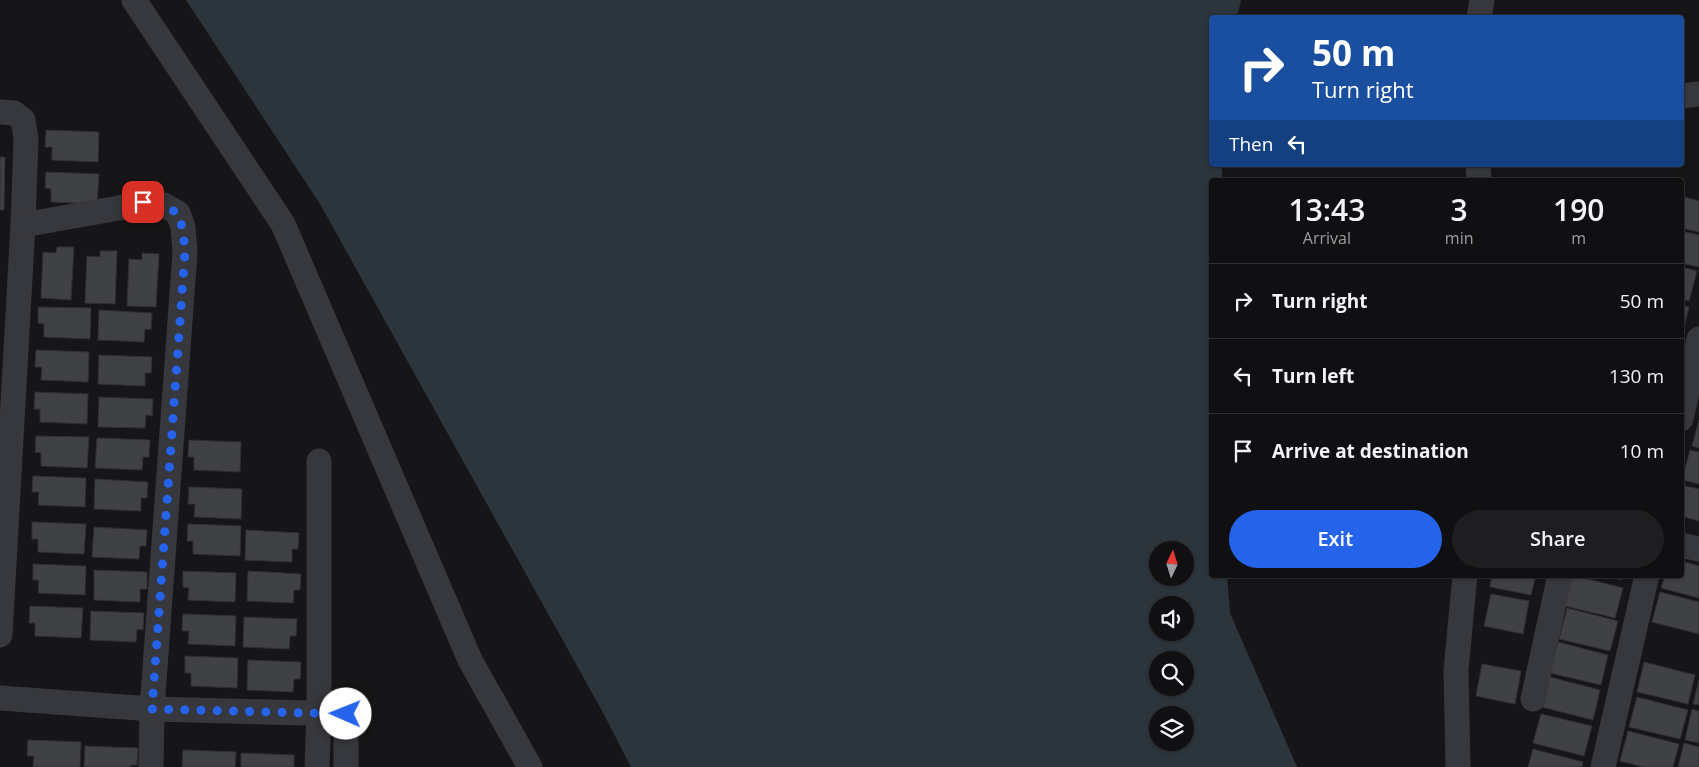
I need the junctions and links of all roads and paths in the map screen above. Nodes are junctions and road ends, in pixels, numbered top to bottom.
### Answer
1 (134, 0) edge
2 (1482, 0) edge
3 (1480, 15) edge
4 (1699, 94) edge
5 (1684, 96) edge
6 (0, 112) edge
7 (23, 225) junction
8 (1699, 338) edge
9 (1684, 406) edge
10 (319, 461) dead end
11 (1684, 546) edge
12 (1699, 549) edge
13 (1465, 578) edge
14 (1559, 578) edge
15 (1645, 578) edge
16 (0, 635) edge
17 (0, 698) edge
18 (1533, 699) dead end
19 (152, 709) junction
20 (319, 713) junction
21 (151, 767) edge
22 (317, 767) edge
23 (346, 767) edge
24 (530, 767) edge
25 (1458, 767) edge
26 (1603, 767) edge

1 - 24 street
2 - 3 street
4 - 5 street
6 - 7 street
7 - 16 street
7 - 19 street
8 - 9 street
10 - 20 street
11 - 12 street
13 - 25 street
14 - 18 street
15 - 26 street
17 - 19 street
19 - 20 street
19 - 21 street
20 - 22 street
20 - 23 street

